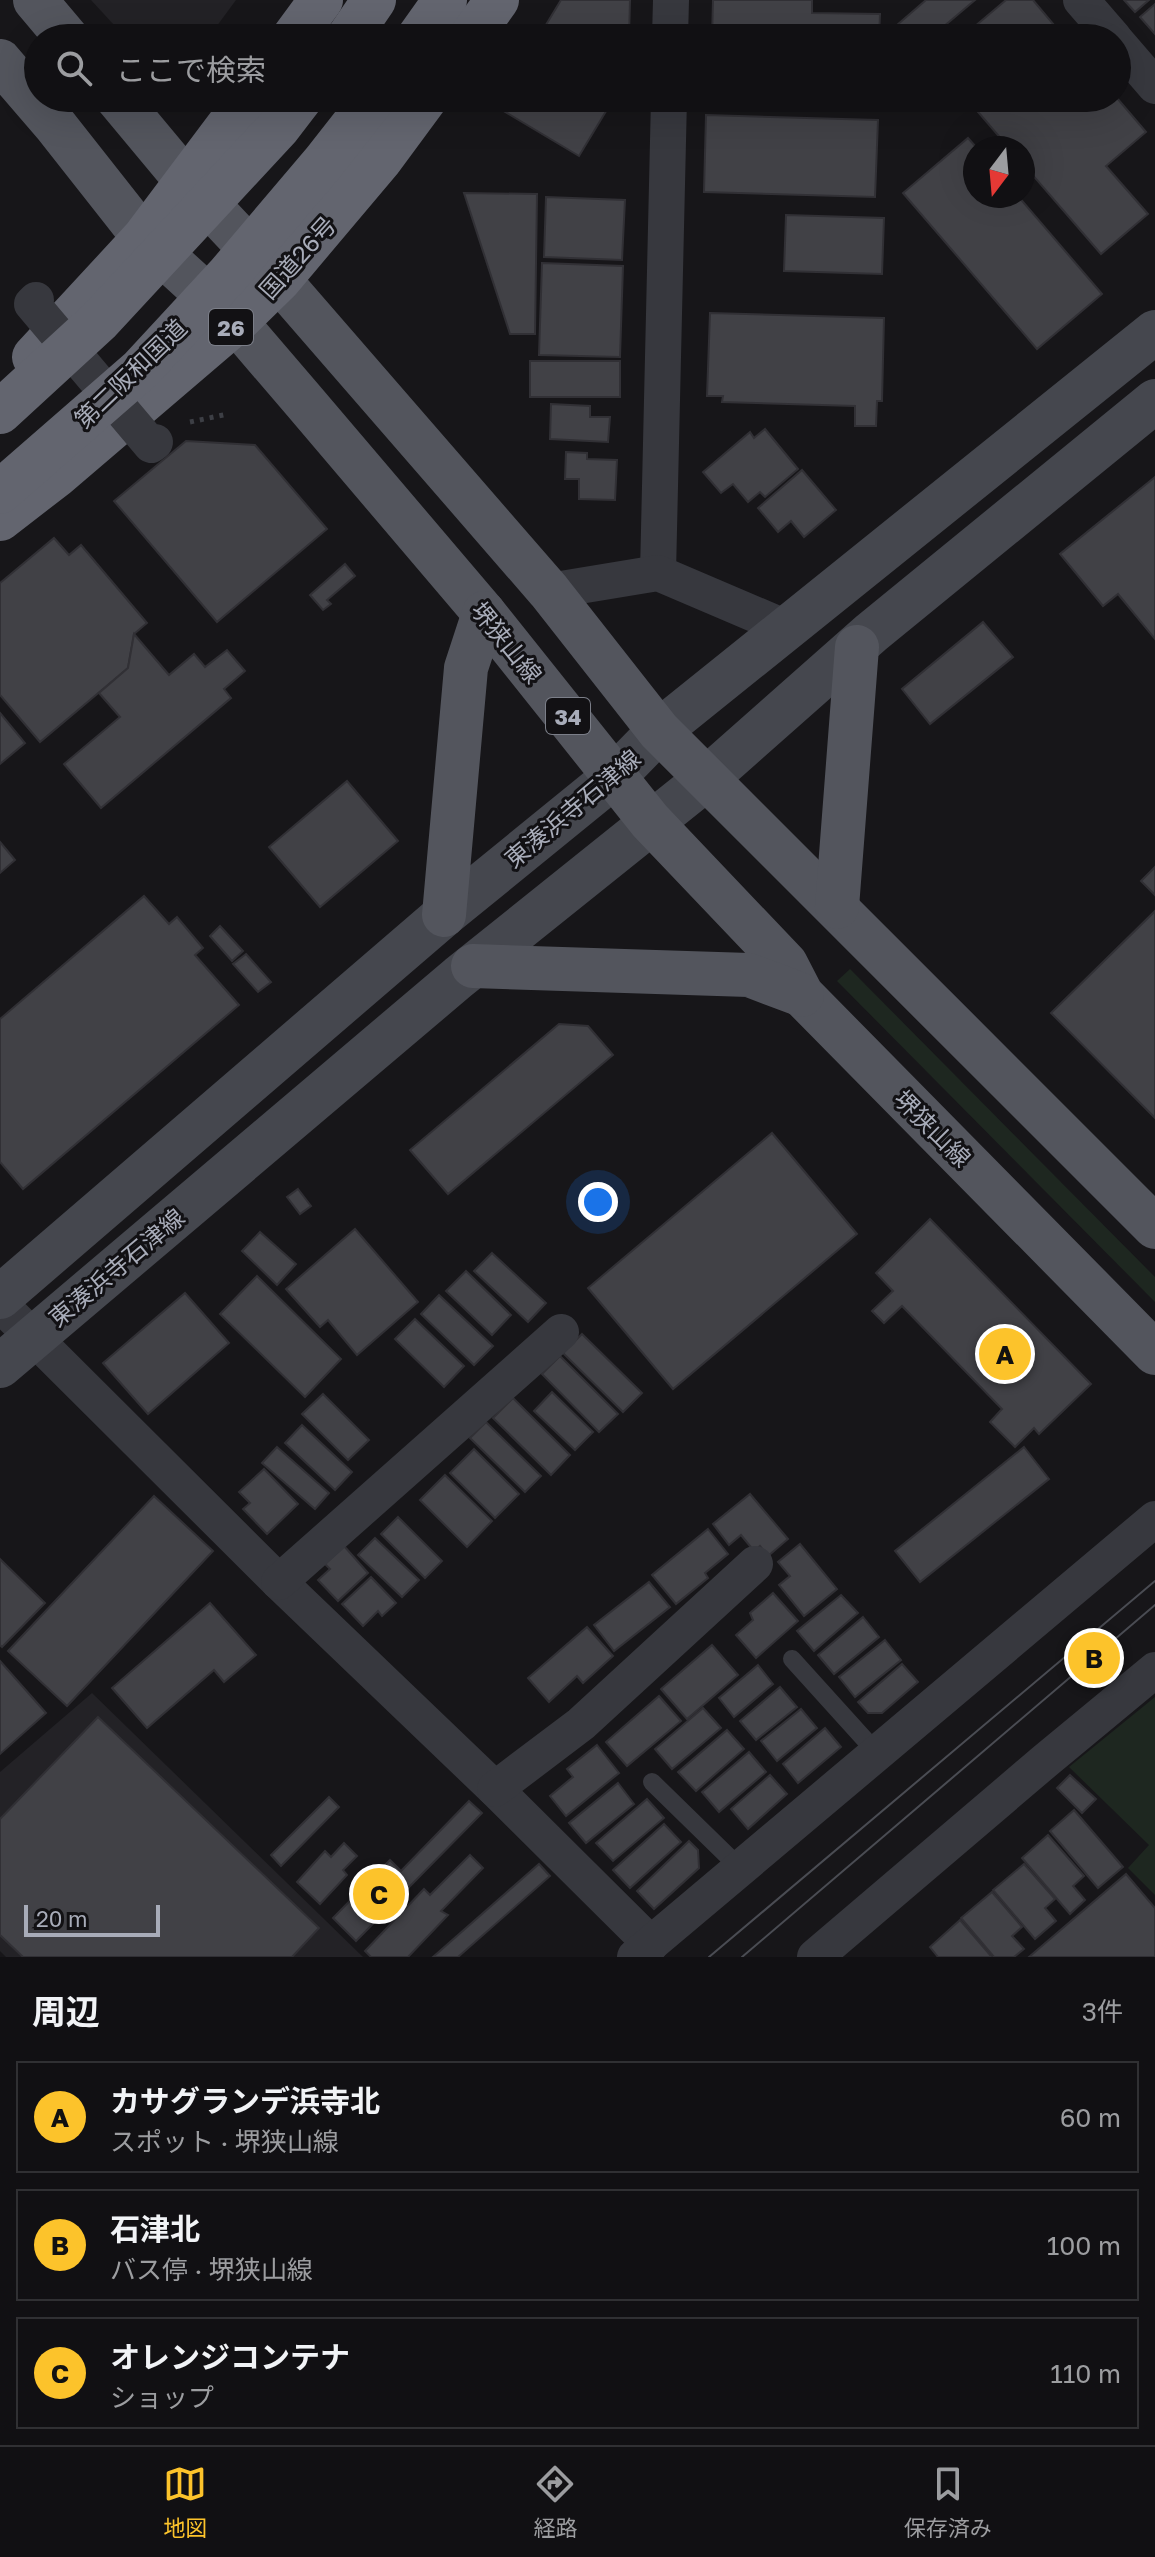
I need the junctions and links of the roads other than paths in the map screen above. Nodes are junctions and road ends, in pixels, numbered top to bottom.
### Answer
1 (35, 0) edge
2 (321, 0) edge
3 (374, 0) edge
4 (445, 0) edge
5 (497, 0) edge
6 (671, 0) edge
7 (1081, 0) edge
8 (55, 24) edge
9 (303, 24) edge
10 (358, 24) edge
11 (428, 24) edge
12 (480, 24) edge
13 (670, 24) edge
14 (1102, 24) edge
15 (1131, 58) edge
16 (0, 61) edge
17 (1155, 86) edge
18 (24, 89) edge
19 (44, 112) edge
20 (129, 112) edge
21 (239, 112) edge
22 (290, 112) edge
23 (363, 112) edge
24 (416, 112) edge
25 (669, 112) edge
26 (187, 182) junction
27 (144, 238) junction
28 (279, 280) junction
29 (36, 300) dead end
30 (236, 322) junction
31 (1155, 332) edge
32 (0, 395) edge
33 (1155, 401) edge
34 (0, 412) edge
35 (155, 442) dead end
36 (0, 492) edge
37 (0, 519) edge
38 (658, 573) junction
39 (549, 591) junction
40 (484, 613) junction
41 (787, 628) junction
42 (857, 647) junction
43 (659, 731) junction
44 (616, 775) junction
45 (706, 779) junction
46 (650, 821) junction
47 (837, 907) junction
48 (444, 915) junction
49 (473, 966) junction
50 (802, 995) junction
51 (1155, 1227) edge
52 (0, 1297) edge
53 (0, 1304) edge
54 (561, 1332) dead end
55 (16, 1352) edge
56 (1155, 1353) edge
57 (1155, 1519) edge
58 (755, 1564) dead end
59 (279, 1582) junction
60 (792, 1659) dead end
61 (1155, 1670) edge
62 (877, 1753) junction
63 (652, 1782) dead end
64 (495, 1789) junction
65 (740, 1868) junction
66 (643, 1950) edge
67 (815, 1957) edge

1 - 8 main road
2 - 9 highway
3 - 10 highway
4 - 11 highway
5 - 12 highway
6 - 13 street
7 - 14 street
15 - 17 street
16 - 18 main road, 堺狭山線 / 34
19 - 27 main road, 堺狭山線 / 34
20 - 26 main road, 34
21 - 26 highway
22 - 34 highway, bridge
23 - 36 highway, 第二阪和国道 / 26, bridge
24 - 28 highway, 国道26号 / 26
25 - 38 street
26 - 27 highway
26 - 28 main road, 34
27 - 30 main road, 堺狭山線 / 34
27 - 32 highway
28 - 30 highway, 国道26号 / 26
28 - 39 main road, 34
29 - 35 street, bridge
30 - 37 highway, 国道26号 / 26
30 - 40 main road, 堺狭山線 / 34
31 - 41 street, 東湊浜寺石津線
33 - 42 street, 東湊浜寺石津線
38 - 39 street
38 - 41 street
39 - 43 main road, 34
40 - 44 main road, 堺狭山線 / 34
40 - 48 main road
41 - 43 street, 東湊浜寺石津線
42 - 45 street, 東湊浜寺石津線
42 - 47 main road
43 - 44 street, 東湊浜寺石津線
43 - 45 main road, 34
44 - 46 main road, 堺狭山線 / 34
44 - 48 street, 東湊浜寺石津線
45 - 46 street, 東湊浜寺石津線
45 - 47 main road, 34
46 - 49 street, 東湊浜寺石津線
46 - 50 main road, 堺狭山線 / 34
47 - 51 main road, 34
48 - 52 street, 東湊浜寺石津線
49 - 50 main road
49 - 55 street, 東湊浜寺石津線
50 - 56 main road, 堺狭山線 / 34
53 - 55 street
54 - 59 street
55 - 59 street
57 - 62 street
58 - 64 street
59 - 64 street
60 - 62 lane
61 - 67 street
62 - 65 street
63 - 65 lane
64 - 66 street
65 - 66 street

